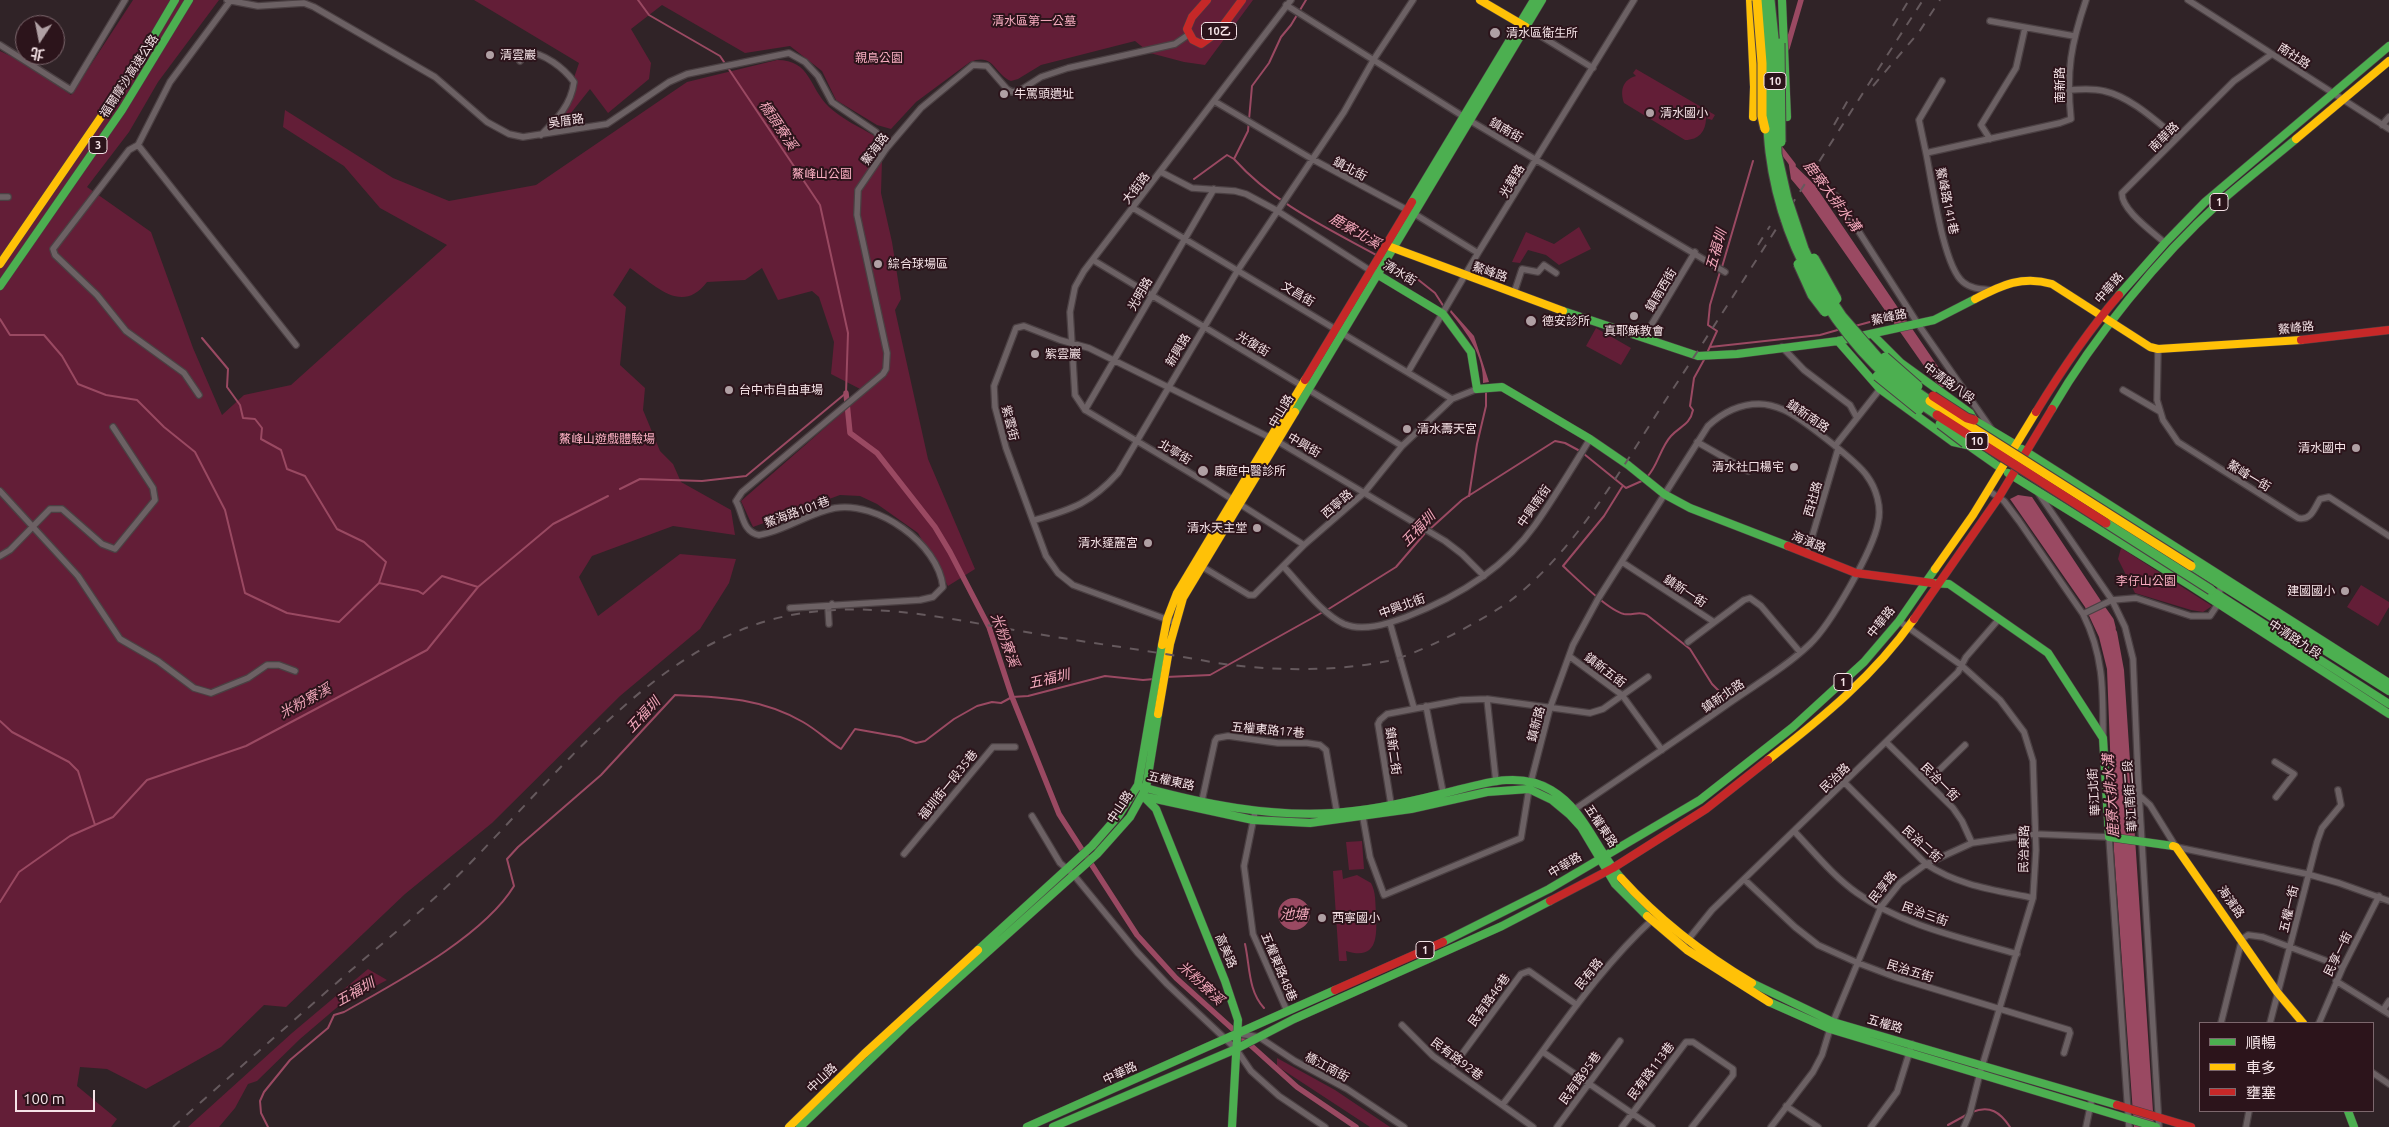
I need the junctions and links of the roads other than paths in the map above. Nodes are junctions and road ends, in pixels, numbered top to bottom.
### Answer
1 (125, 0) edge
2 (175, 0) edge
3 (189, 0) edge
4 (229, 0) edge
5 (1207, 0) edge
6 (1242, 0) edge
7 (1412, 0) edge
8 (1480, 0) edge
9 (1534, 0) edge
10 (1542, 0) edge
11 (1634, 0) edge
12 (1750, 0) edge
13 (1757, 0) edge
14 (1763, 0) edge
15 (1770, 0) edge
16 (1776, 0) edge
17 (1782, 0) edge
18 (2086, 0) edge
19 (2188, 0) edge
20 (1289, 3) edge
21 (1990, 21) dead end
22 (1522, 25) junction
23 (2024, 28) junction
24 (1188, 35) junction
25 (2074, 36) junction
26 (0, 45) edge
27 (2389, 46) edge
28 (2272, 54) junction
29 (1374, 59) junction
30 (520, 61) dead end
31 (2389, 61) edge
32 (1593, 68) junction
33 (1942, 81) dead end
34 (2068, 90) junction
35 (2333, 93) junction
36 (2343, 99) junction
37 (1214, 101) junction
38 (1753, 117) joint
39 (2389, 117) edge
40 (1466, 118) junction
41 (1787, 118) joint
42 (2382, 125) junction
43 (2389, 130) edge
44 (541, 135) junction
45 (1990, 138) junction
46 (2177, 138) junction
47 (138, 145) junction
48 (886, 149) junction
49 (1770, 153) junction
50 (1926, 153) junction
51 (1312, 159) junction
52 (1537, 159) junction
53 (1779, 162) junction
54 (1161, 172) junction
55 (1214, 189) junction
56 (0, 196) edge
57 (1836, 196) dead end
58 (8, 197) dead end
59 (1133, 208) junction
60 (1276, 210) junction
61 (1410, 211) junction
62 (1185, 237) junction
63 (1796, 240) junction
64 (2165, 243) junction
65 (1389, 247) junction
66 (1694, 252) junction
67 (1478, 253) junction
68 (1093, 260) junction
69 (0, 264) edge
70 (1238, 270) junction
71 (1722, 270) dead end
72 (1374, 272) junction
73 (1556, 272) dead end
74 (1466, 276) junction
75 (0, 286) edge
76 (1992, 290) junction
77 (1514, 293) junction
78 (1152, 295) junction
79 (1443, 314) junction
80 (2102, 315) junction
81 (2111, 322) junction
82 (1915, 325) junction
83 (1204, 326) junction
84 (2389, 330) edge
85 (1339, 331) junction
86 (1872, 334) junction
87 (1644, 337) junction
88 (1838, 341) junction
89 (1072, 342) junction
90 (296, 345) dead end
91 (1782, 347) junction
92 (2158, 349) junction
93 (1113, 360) junction
94 (1408, 372) junction
95 (1168, 387) junction
96 (1305, 387) junction
97 (1477, 389) junction
98 (1880, 389) junction
99 (2123, 390) dead end
100 (198, 395) dead end
101 (1452, 399) junction
102 (1085, 410) junction
103 (2159, 411) junction
104 (1857, 418) junction
105 (1974, 420) junction
106 (113, 427) dead end
107 (1993, 432) junction
108 (1590, 439) junction
109 (1274, 440) junction
110 (1137, 441) junction
111 (1697, 442) junction
112 (1966, 444) junction
113 (2016, 445) junction
114 (1402, 446) junction
115 (1836, 448) junction
116 (2026, 452) junction
117 (2002, 468) junction
118 (1748, 471) dead end
119 (2012, 475) junction
120 (0, 491) edge
121 (1989, 491) junction
122 (2038, 491) junction
123 (1364, 493) junction
124 (1664, 494) junction
125 (1999, 497) junction
126 (736, 501) joint
127 (1236, 502) junction
128 (1034, 520) junction
129 (32, 525) junction
130 (2389, 536) edge
131 (1304, 545) junction
132 (1807, 554) junction
133 (0, 556) edge
134 (1622, 562) junction
135 (2193, 562) junction
136 (1201, 566) junction
137 (1284, 566) junction
138 (1856, 573) junction
139 (1484, 576) junction
140 (2221, 579) junction
141 (1940, 582) junction
142 (1925, 584) junction
143 (2218, 600) junction
144 (2109, 601) junction
145 (832, 604) junction
146 (790, 608) dead end
147 (2085, 613) junction
148 (1999, 619) junction
149 (1171, 620) junction
150 (1899, 621) junction
151 (1714, 622) junction
152 (1390, 623) junction
153 (829, 624) dead end
154 (1909, 626) junction
155 (1688, 642) dead end
156 (1800, 652) junction
157 (1569, 656) junction
158 (1961, 665) junction
159 (295, 671) dead end
160 (1648, 677) dead end
161 (2389, 683) edge
162 (2389, 691) edge
163 (1622, 695) junction
164 (1487, 698) junction
165 (2389, 704) edge
166 (1426, 706) junction
167 (1414, 708) junction
168 (1550, 708) junction
169 (2389, 714) edge
170 (2103, 738) junction
171 (1886, 742) junction
172 (1965, 745) dead end
173 (1015, 747) dead end
174 (1662, 750) junction
175 (2275, 762) dead end
176 (1496, 782) junction
177 (1927, 782) junction
178 (1845, 783) junction
179 (1530, 785) junction
180 (1142, 790) junction
181 (2338, 790) dead end
182 (2140, 796) junction
183 (1444, 797) junction
184 (2276, 797) dead end
185 (1391, 804) junction
186 (1201, 805) junction
187 (1575, 809) junction
188 (1337, 813) junction
189 (1363, 814) junction
190 (1032, 816) dead end
191 (1254, 816) junction
192 (1794, 831) junction
193 (2035, 834) junction
194 (2109, 837) junction
195 (2143, 842) junction
196 (1972, 843) junction
197 (2176, 847) junction
198 (904, 854) dead end
199 (1602, 857) junction
200 (1926, 864) junction
201 (1610, 869) junction
202 (1071, 871) junction
203 (2307, 874) junction
204 (1745, 880) junction
205 (2379, 896) junction
206 (2033, 898) junction
207 (2389, 901) edge
208 (1881, 907) junction
209 (1654, 918) junction
210 (2242, 938) junction
211 (1687, 939) junction
212 (991, 944) junction
213 (2290, 946) junction
214 (1687, 950) junction
215 (2017, 954) junction
216 (1858, 963) junction
217 (2342, 967) junction
218 (2336, 982) junction
219 (2278, 992) junction
220 (2389, 1001) edge
221 (1577, 1005) junction
222 (2000, 1008) junction
223 (1287, 1011) junction
224 (2386, 1012) edge
225 (2221, 1022) edge
226 (2270, 1022) edge
227 (2302, 1022) edge
228 (2319, 1022) edge
229 (1402, 1025) dead end
230 (1832, 1026) junction
231 (1238, 1029) junction
232 (1259, 1037) junction
233 (1222, 1039) junction
234 (1620, 1041) dead end
235 (1236, 1049) junction
236 (1911, 1049) junction
237 (1543, 1052) junction
238 (2064, 1053) dead end
239 (1452, 1069) junction
240 (1981, 1069) junction
241 (2374, 1074) edge
242 (1588, 1083) junction
243 (2389, 1084) edge
244 (2092, 1103) junction
245 (1503, 1104) junction
246 (1786, 1106) junction
247 (2249, 1112) edge
248 (2348, 1112) edge
249 (1632, 1113) junction
250 (2130, 1117) edge
251 (2157, 1123) edge
252 (789, 1127) edge
253 (800, 1127) edge
254 (1027, 1127) edge
255 (1053, 1127) edge
256 (1232, 1127) edge
257 (1325, 1127) edge
258 (1404, 1127) edge
259 (1533, 1127) edge
260 (1557, 1127) edge
261 (1622, 1127) edge
262 (1652, 1127) edge
263 (1692, 1127) edge
264 (1771, 1127) edge
265 (1818, 1127) edge
266 (1871, 1127) edge
267 (1964, 1127) edge
268 (2086, 1127) edge
269 (2191, 1127) edge
270 (2246, 1127) edge
271 (2354, 1127) edge

1 - 26 street
2 - 69 main road, 福爾摩沙高速公路 / 3
3 - 75 main road, 福爾摩沙高速公路 / 3
4 - 44 street, 吳厝路
4 - 47 street
5 - 24 main road, 10乙
6 - 24 main road, 10乙
7 - 29 street, 新興路
8 - 22 main road
9 - 22 main road, 中山路
10 - 22 main road, 中山路
11 - 32 street, 光華路
12 - 38 main road
13 - 49 main road, bridge
14 - 49 main road, 10, bridge
15 - 53 main road, 10, bridge
16 - 53 main road, bridge
17 - 41 main road
18 - 25 street, 南新路
19 - 28 street, 南社路
20 - 29 street, 鎮南街
20 - 37 street, 大街路
21 - 23 street
22 - 32 street
22 - 40 main road, 中山路
23 - 25 street
23 - 45 street
24 - 48 street, 鰲海路
25 - 34 street, 南新路
27 - 35 main road, 中華路 / 1
28 - 35 street, 南社路
28 - 46 street, 南華路
29 - 40 street, 鎮南街
29 - 51 street, 新興路
30 - 44 street
31 - 36 main road, 中華路 / 1
32 - 52 street, 光華路
33 - 50 street
34 - 45 street, 南新路
34 - 46 street
35 - 36 street, 南社路
35 - 64 main road, 中華路 / 1
36 - 42 street, 南社路
36 - 81 main road, 中華路 / 1
37 - 51 street, 鎮北街
37 - 54 street, 大街路
38 - 41 street
39 - 42 street
40 - 52 street, 鎮南街
40 - 61 main road, 中山路
42 - 43 street, 南社路
44 - 48 street, 吳厝路
45 - 50 street, 鰲峰路141巷
46 - 64 street, 南華路
47 - 90 street
47 - 100 street
48 - 126 street, 鰲海路
49 - 63 main road, 10, bridge
50 - 76 street, 鰲峰路141巷
51 - 60 street, 新興路
51 - 61 street, 鎮北街
52 - 66 street, 鎮南街
52 - 67 street, 光華路
53 - 63 main road, 10, bridge
54 - 55 street, 清水街
54 - 59 street, 大街路
55 - 60 street, 清水街
55 - 62 street, 光明路
56 - 58 street
57 - 82 street
59 - 62 street, 文昌街
59 - 68 street, 大街路
60 - 70 street, 新興路
60 - 72 street, 清水街
61 - 65 main road, 中山路
61 - 67 street, 鎮北街
62 - 70 street, 文昌街
62 - 78 street, 光明路
63 - 105 main road, bridge
63 - 112 main road, bridge
63 - 135 main road, 10, bridge
63 - 143 main road, 中清路九段 / 10, bridge
64 - 80 main road, 中華路 / 1
65 - 72 main road, 中山路
65 - 74 main road, 鰲峰路
66 - 71 street, 鎮南街
66 - 87 street, 鎮南西街
67 - 74 street, 光華路
68 - 78 street, 光復街
68 - 89 street, 大街路
70 - 83 street, 新興路
70 - 85 street, 文昌街
72 - 79 main road, 清水街
72 - 85 main road, 中山路
73 - 77 street
74 - 77 main road, 鰲峰路
74 - 79 street, 光華路
76 - 80 main road, 鰲峰路
76 - 82 main road, 鰲峰路
77 - 87 main road, 鰲峰路
78 - 83 street, 光復街
78 - 93 street, 光明路
79 - 94 street, 光華路
79 - 97 main road, 清水街
80 - 81 main road, 鰲峰路
80 - 113 main road, 中華路 / 1
81 - 92 main road, 鰲峰路
81 - 116 main road, 中華路 / 1
82 - 86 main road, 鰲峰路
82 - 107 street
83 - 95 street, 新興路
83 - 96 street, 光復街
84 - 92 main road, 鰲峰路
85 - 94 street, 文昌街
85 - 96 main road, 中山路
86 - 88 main road, 鰲峰路
86 - 105 main road, 中清路八段
87 - 91 main road, 鰲峰路
88 - 91 main road, 鰲峰路
88 - 98 main road
89 - 93 street, 中興街
89 - 102 street, 大街路
89 - 128 street, 紫雲街
91 - 104 street
92 - 103 street, 鰲峰一街
93 - 95 street, 中興街
93 - 102 street, 光明路
94 - 101 street, 文昌街
95 - 109 street, 中興街
95 - 110 street, 新興路
96 - 109 main road, 中山路
96 - 114 street, 光復街
97 - 101 street, 西寧路
97 - 108 main road, 海濱路
98 - 104 street
98 - 112 main road
99 - 103 street
101 - 114 street, 西寧路
102 - 110 street, 北寧街
103 - 130 street, 鰲峰一街
104 - 115 street
105 - 107 main road, 中清路八段
106 - 129 street
107 - 113 main road, 中清路八段
108 - 124 main road, 海濱路
108 - 139 street, 中興南街
109 - 123 street, 中興街
109 - 127 main road, 中山路
110 - 127 street, 北寧街
110 - 128 street, 新興路
111 - 115 street, 鎮新南路
111 - 118 street
111 - 124 street, 鎮新南路
112 - 117 main road
113 - 116 main road, 中清路九段
113 - 117 main road, 中華路 / 1
114 - 123 street, 西寧路
115 - 132 street, 西社路
115 - 138 street, 鎮新南路
116 - 119 main road, 中華路 / 1
116 - 135 main road, 中清路九段
117 - 119 main road, 中清路九段
117 - 121 main road, 中華路 / 1
119 - 122 main road, 中清路九段
119 - 125 main road, 中華路 / 1
120 - 129 street
121 - 125 street, 華江北街
121 - 142 main road, 中華路 / 1
122 - 143 main road, 中清路九段
122 - 144 street, 華江南街二段
123 - 131 street, 西寧路
123 - 139 street, 中興街
124 - 132 main road, 海濱路
124 - 134 street, 鎮新路
125 - 141 main road, 中華路 / 1
125 - 147 street, 華江北街
126 - 145 street, 鰲海路101巷
127 - 131 street, 北寧街
127 - 136 main road, 中山路
127 - 149 main road, 中山路
128 - 149 street
129 - 133 street
129 - 159 street
131 - 137 street, 西寧路
132 - 138 main road, 海濱路
134 - 151 street, 鎮新一街
134 - 157 street, 鎮新路
135 - 140 main road, 中清路九段 / 10
136 - 137 street, 西寧路
136 - 149 main road, 中山路
137 - 152 street, 中興北街
138 - 142 main road, 海濱路
138 - 156 street, 鎮新北路
139 - 152 street, 中興北街
140 - 143 street
140 - 161 main road, 中清路九段
140 - 162 main road, 中清路九段 / 10
141 - 142 main road, 海濱路
141 - 148 main road
141 - 154 main road, 中華路 / 1
142 - 150 main road, 中華路 / 1
143 - 144 street
143 - 165 main road, 中清路九段 / 10
143 - 169 main road, 中清路九段
144 - 147 street
144 - 182 street, 華江南街二段
145 - 146 street
145 - 153 street
147 - 170 street, 華江北街
148 - 158 street, 民治路
148 - 170 main road
149 - 180 main road, 中山路
150 - 154 street, 民治東路
150 - 199 main road, 中華路 / 1
151 - 155 street
151 - 156 street, 鎮新一街
152 - 167 street
154 - 158 street, 民治東路
154 - 201 main road, 中華路 / 1
156 - 174 street, 鎮新北路
157 - 163 street, 鎮新五街
157 - 168 street, 鎮新路
158 - 171 street, 民治路
158 - 193 street, 民治東路
160 - 163 street, 鎮新二街
163 - 168 street, 鎮新二街
163 - 174 street, 鎮新五街
164 - 166 street, 鎮新二街
164 - 168 street, 鎮新二街
164 - 176 street
166 - 167 street, 鎮新二街
166 - 183 street
167 - 185 street, 鎮新二街
168 - 179 street, 鎮新路
170 - 194 main road, 華江北街
171 - 177 street, 民治一街
171 - 178 street, 民治路
172 - 177 street
173 - 198 street, 福圳街一段35巷
174 - 187 street, 鎮新北路
175 - 184 street
176 - 179 main road, 五權東路
176 - 183 main road, 五權東路
177 - 196 street, 民治一街
178 - 192 street, 民治路
178 - 200 street, 民治二街
179 - 183 main road, 五權東路
179 - 187 main road, 五權東路
179 - 189 street, 鎮新路
179 - 199 main road, 五權東路
180 - 186 main road, 五權東路
180 - 202 main road, 中山路
180 - 231 main road, 高美路
181 - 203 street, 五權一街
182 - 195 street, 華江南街二段
182 - 197 street, 海濱路
183 - 185 main road, 五權東路
183 - 189 main road, 五權東路
185 - 189 main road, 五權東路
186 - 188 street, 五權東路17巷
186 - 191 main road, 五權東路
187 - 199 main road, 五權東路
188 - 189 main road, 五權東路
188 - 191 main road, 五權東路
189 - 191 main road, 五權東路
190 - 202 street
191 - 223 street, 五權東路48巷
192 - 204 street, 民治路
192 - 208 street, 民治三街
193 - 194 street, 民享路
193 - 196 street, 民享路
193 - 206 street, 民治東路
194 - 195 main road
194 - 250 street, 華江北街
195 - 197 main road
195 - 251 street, 華江南街二段
196 - 200 street, 民享路
197 - 203 street
197 - 210 main road, 海濱路
199 - 201 main road, 五權東路
199 - 223 main road, 中華路 / 1
200 - 206 street, 民治二街
200 - 208 street, 民享路
201 - 209 main road, 五權路
201 - 232 main road, 中華路 / 1
202 - 212 main road, 中山路
202 - 233 street
203 - 205 street
203 - 213 street, 五權一街
204 - 211 street, 民治路
204 - 216 street, 民治五街
205 - 207 street
205 - 217 street, 民享一街
206 - 215 street, 民治東路
208 - 215 street, 民治三街
208 - 216 street, 民享路
209 - 211 main road, 五權路
209 - 214 main road, 五權路
209 - 221 street, 民有路
210 - 213 street
210 - 219 main road, 海濱路
210 - 225 street
211 - 214 street
211 - 230 main road, 五權路
212 - 252 main road, 中山路
212 - 253 main road, 中山路
213 - 217 street
213 - 219 street, 五權一街
214 - 230 main road, 五權路
215 - 222 street, 民治東路
216 - 222 street, 民治五街
216 - 230 street, 民享路
217 - 218 street, 民享一街
218 - 224 street
218 - 228 street, 民享一街
219 - 226 street, 五權一街
219 - 227 main road, 海濱路
220 - 224 street
221 - 237 street, 民有路
221 - 239 street, 民有路46巷
222 - 238 street, 民治五街
222 - 240 street, 民治東路
223 - 231 main road, 中華路 / 1
229 - 239 street, 民有路92巷
230 - 236 main road, 五權路
230 - 246 street, 民享路
231 - 232 street, 橋江南街
231 - 233 main road, 1
231 - 235 main road, 高美路
232 - 235 main road, 1
232 - 258 street, 橋江南街
233 - 235 street
233 - 254 main road, 中華路 / 1
234 - 242 street, 民有路95巷
235 - 255 main road, 中華路 / 1
235 - 256 main road, 高美路
235 - 257 street
236 - 240 main road, 五權路
236 - 266 street
237 - 242 street
237 - 245 street, 民有路
239 - 245 street, 民有路92巷
240 - 244 main road, 五權路
240 - 267 street, 民治東路
241 - 243 street
242 - 249 street
242 - 260 street, 民有路95巷
244 - 250 main road, 五權路
244 - 268 street
245 - 259 street, 民有路92巷
246 - 264 street, 民享路
246 - 265 street
247 - 270 street
248 - 271 main road
249 - 261 street
249 - 262 street
249 - 263 street, 民有路113巷
250 - 251 main road, 五權路
251 - 269 main road, 五權路

